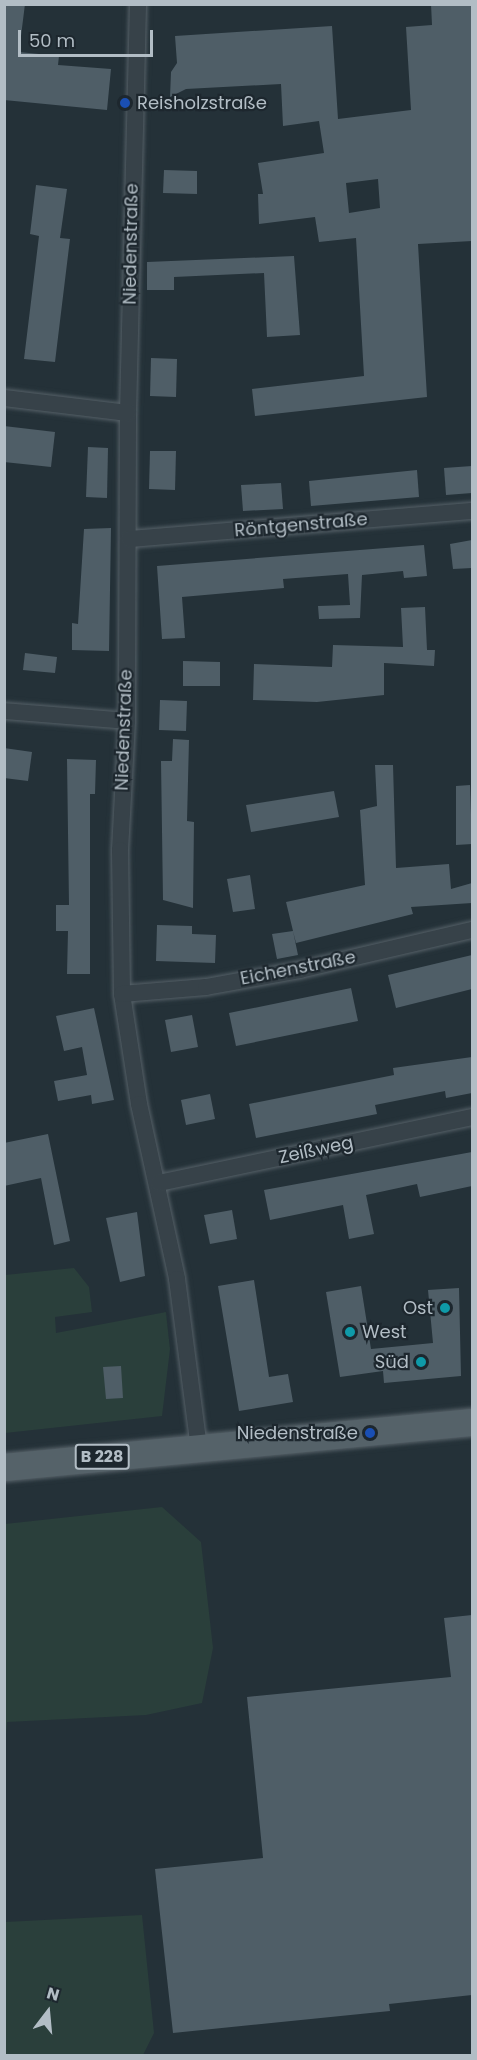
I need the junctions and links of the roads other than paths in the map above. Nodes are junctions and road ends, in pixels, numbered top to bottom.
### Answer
1 (138, 4) edge
2 (4, 398) edge
3 (128, 413) junction
4 (472, 511) edge
5 (129, 539) junction
6 (4, 711) edge
7 (127, 721) junction
8 (472, 930) edge
9 (122, 994) junction
10 (472, 1117) edge
11 (159, 1183) junction
12 (472, 1422) edge
13 (199, 1449) junction
14 (4, 1467) edge

1 - 3 street, Niedenstraße
2 - 3 street
3 - 5 street, Niedenstraße
4 - 5 street, Röntgenstraße
5 - 7 street, Niedenstraße
6 - 7 street
7 - 9 street, Niedenstraße
8 - 9 street, Eichenstraße
9 - 11 street, Niedenstraße
10 - 11 street, Zeißweg
11 - 13 street, Niedenstraße
12 - 13 main road, B 228
13 - 14 main road, B 228

